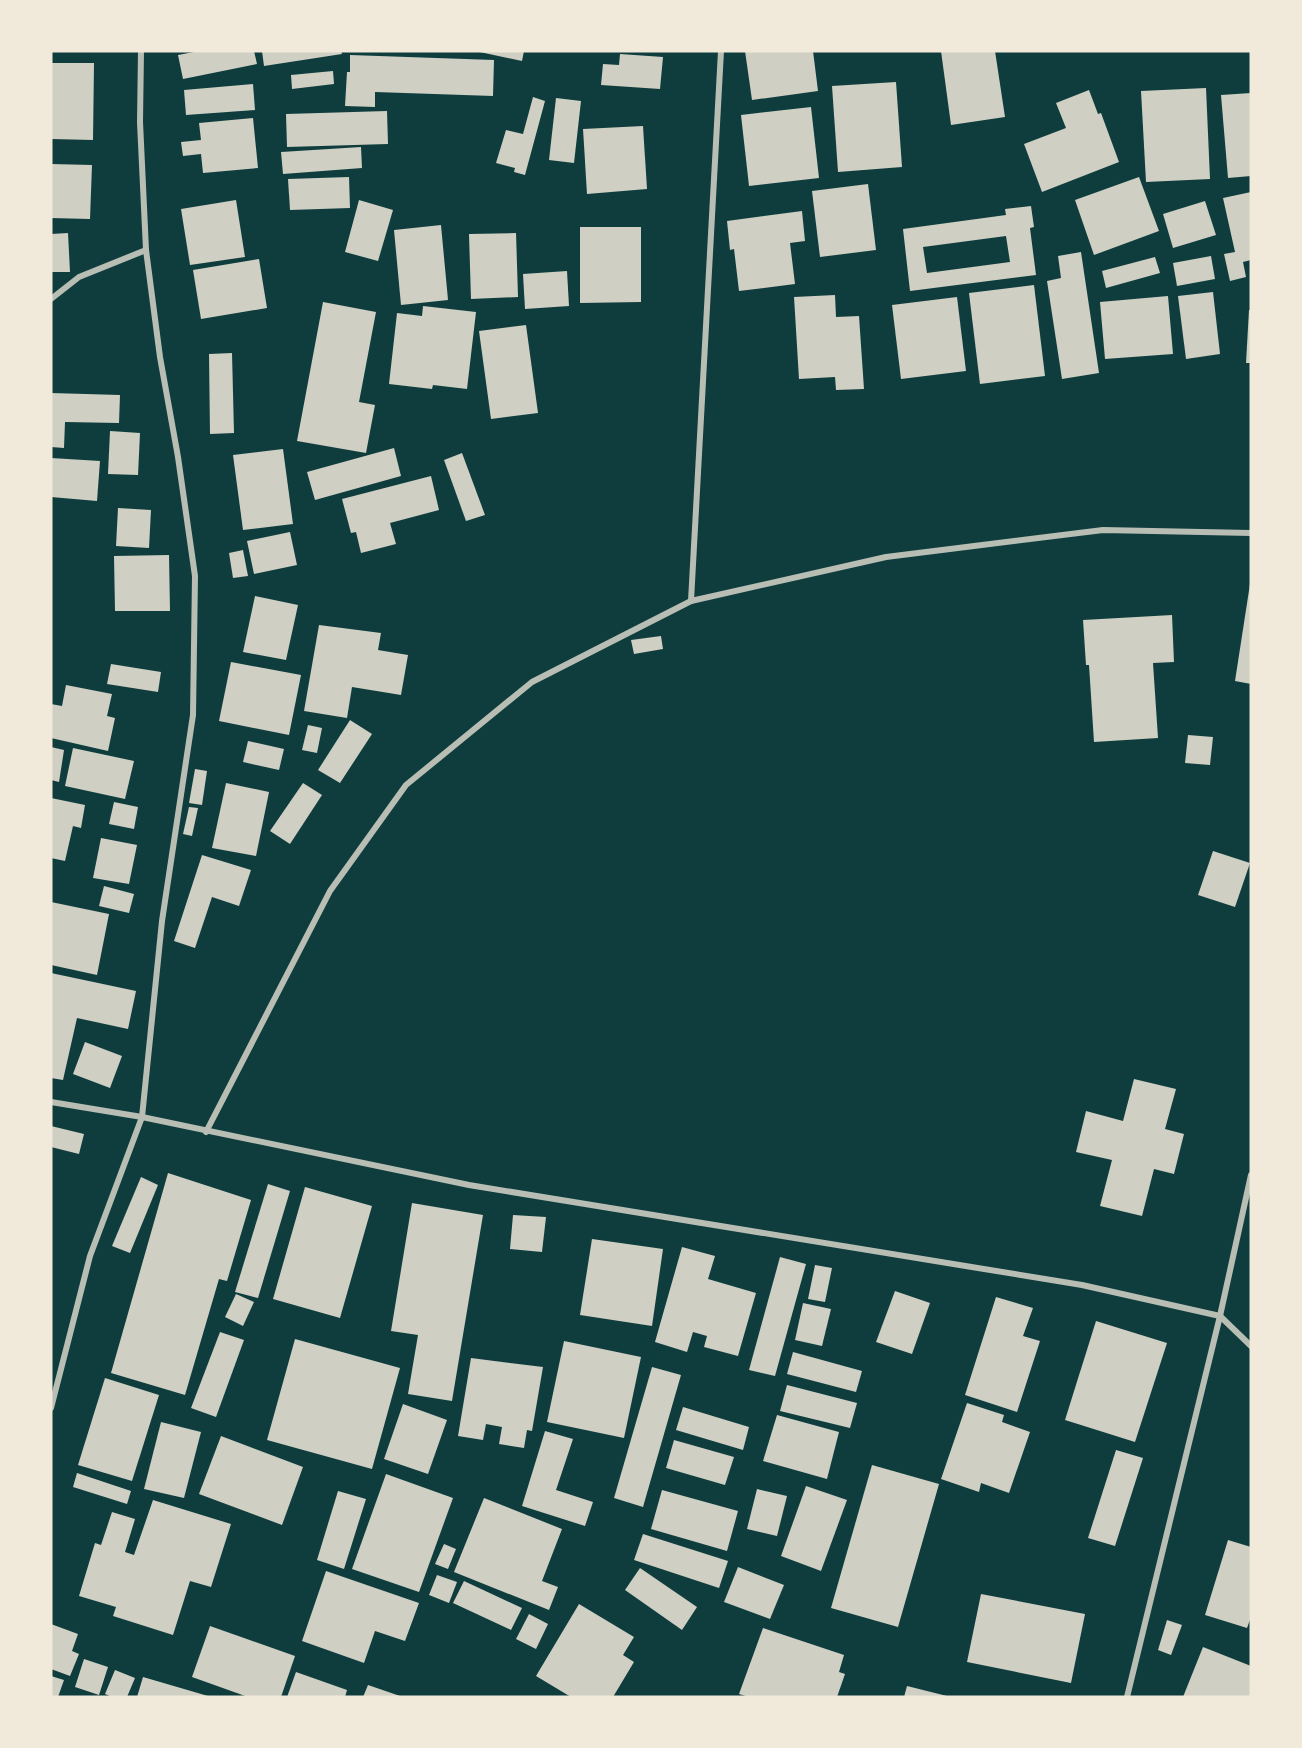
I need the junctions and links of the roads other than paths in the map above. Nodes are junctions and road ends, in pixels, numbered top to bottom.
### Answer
1 (141, 51) edge
2 (721, 51) edge
3 (146, 250) junction
4 (51, 299) edge
5 (1251, 533) edge
6 (691, 601) junction
7 (51, 1102) edge
8 (142, 1117) junction
9 (206, 1132) junction
10 (1251, 1175) edge
11 (1220, 1317) junction
12 (1251, 1346) edge
13 (51, 1408) edge
14 (1127, 1697) edge

1 - 3 street
2 - 6 street
3 - 4 street
3 - 8 street
5 - 6 street
6 - 9 street
7 - 8 street
8 - 9 street
8 - 13 street
9 - 11 street
10 - 11 street
11 - 12 street
11 - 14 street

